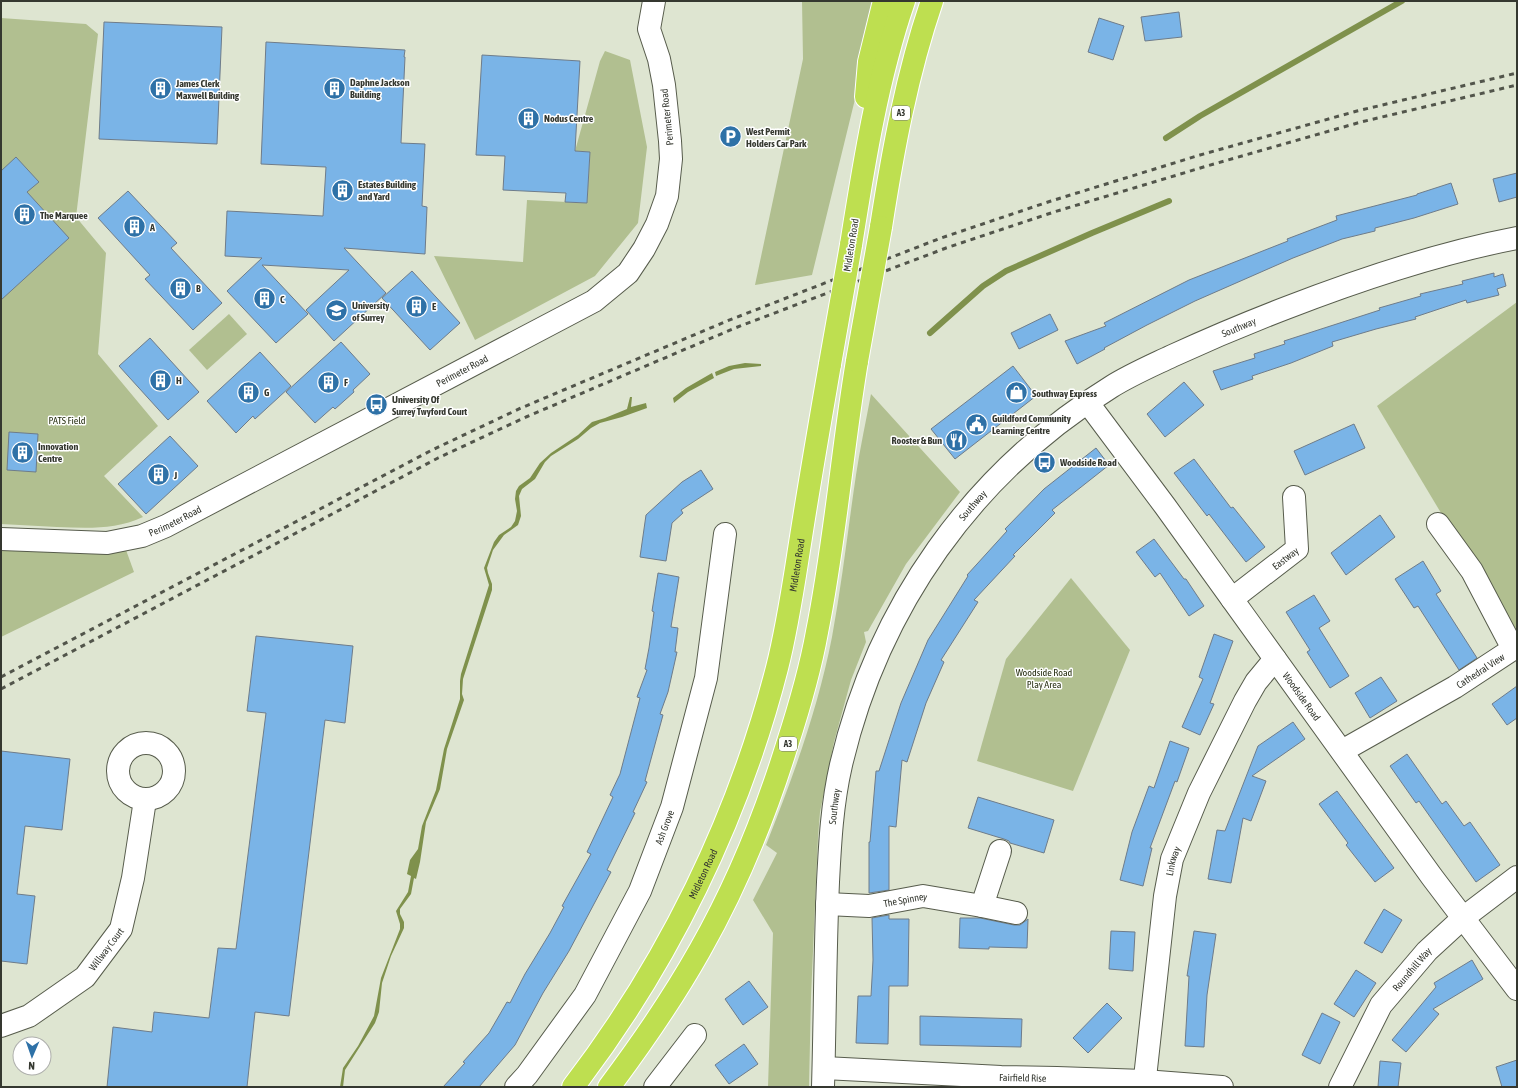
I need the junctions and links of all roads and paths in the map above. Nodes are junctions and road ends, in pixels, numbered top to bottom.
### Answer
1 (654, 1) edge
2 (884, 1) edge
3 (904, 1) edge
4 (932, 1) edge
5 (863, 172) junction
6 (1517, 238) edge
7 (1088, 403) junction
8 (1294, 497) dead end
9 (1438, 524) dead end
10 (725, 534) dead end
11 (1, 539) edge
12 (1232, 599) junction
13 (1275, 659) junction
14 (1342, 751) junction
15 (145, 800) dead end
16 (1000, 851) dead end
17 (1517, 877) edge
18 (827, 904) junction
19 (982, 906) junction
20 (1016, 913) dead end
21 (1463, 918) junction
22 (1517, 989) edge
23 (1, 1026) edge
24 (695, 1035) dead end
25 (824, 1078) edge
26 (1001, 1082) edge
27 (1144, 1084) edge
28 (516, 1087) edge
29 (573, 1087) edge
30 (609, 1087) edge
31 (655, 1087) edge
32 (1222, 1087) edge
33 (1340, 1087) edge

1 - 11 street, Perimeter Road
2 - 5 highway
3 - 5 highway, Midleton Road
4 - 30 highway, A3, bridge
5 - 29 highway, Midleton Road, bridge
6 - 7 street, Southway
7 - 12 street, Woodside Road
7 - 18 street, Southway
8 - 12 street, Eastway
9 - 14 street, Cathedral View
10 - 28 street, Ash Grove
12 - 13 street, Woodside Road
13 - 14 street, Woodside Road
13 - 27 street, Linkway
14 - 21 street, Woodside Road
15 - 23 street, Willway Court
16 - 19 street
17 - 21 street, Roundhill Way
18 - 19 street, The Spinney
18 - 25 street, Southway
19 - 20 street, The Spinney
21 - 22 street, Woodside Road
21 - 33 street, Roundhill Way
24 - 31 street
25 - 26 street, Fairfield Rise
26 - 27 street, Fairfield Rise
27 - 32 street, Fairfield Rise

